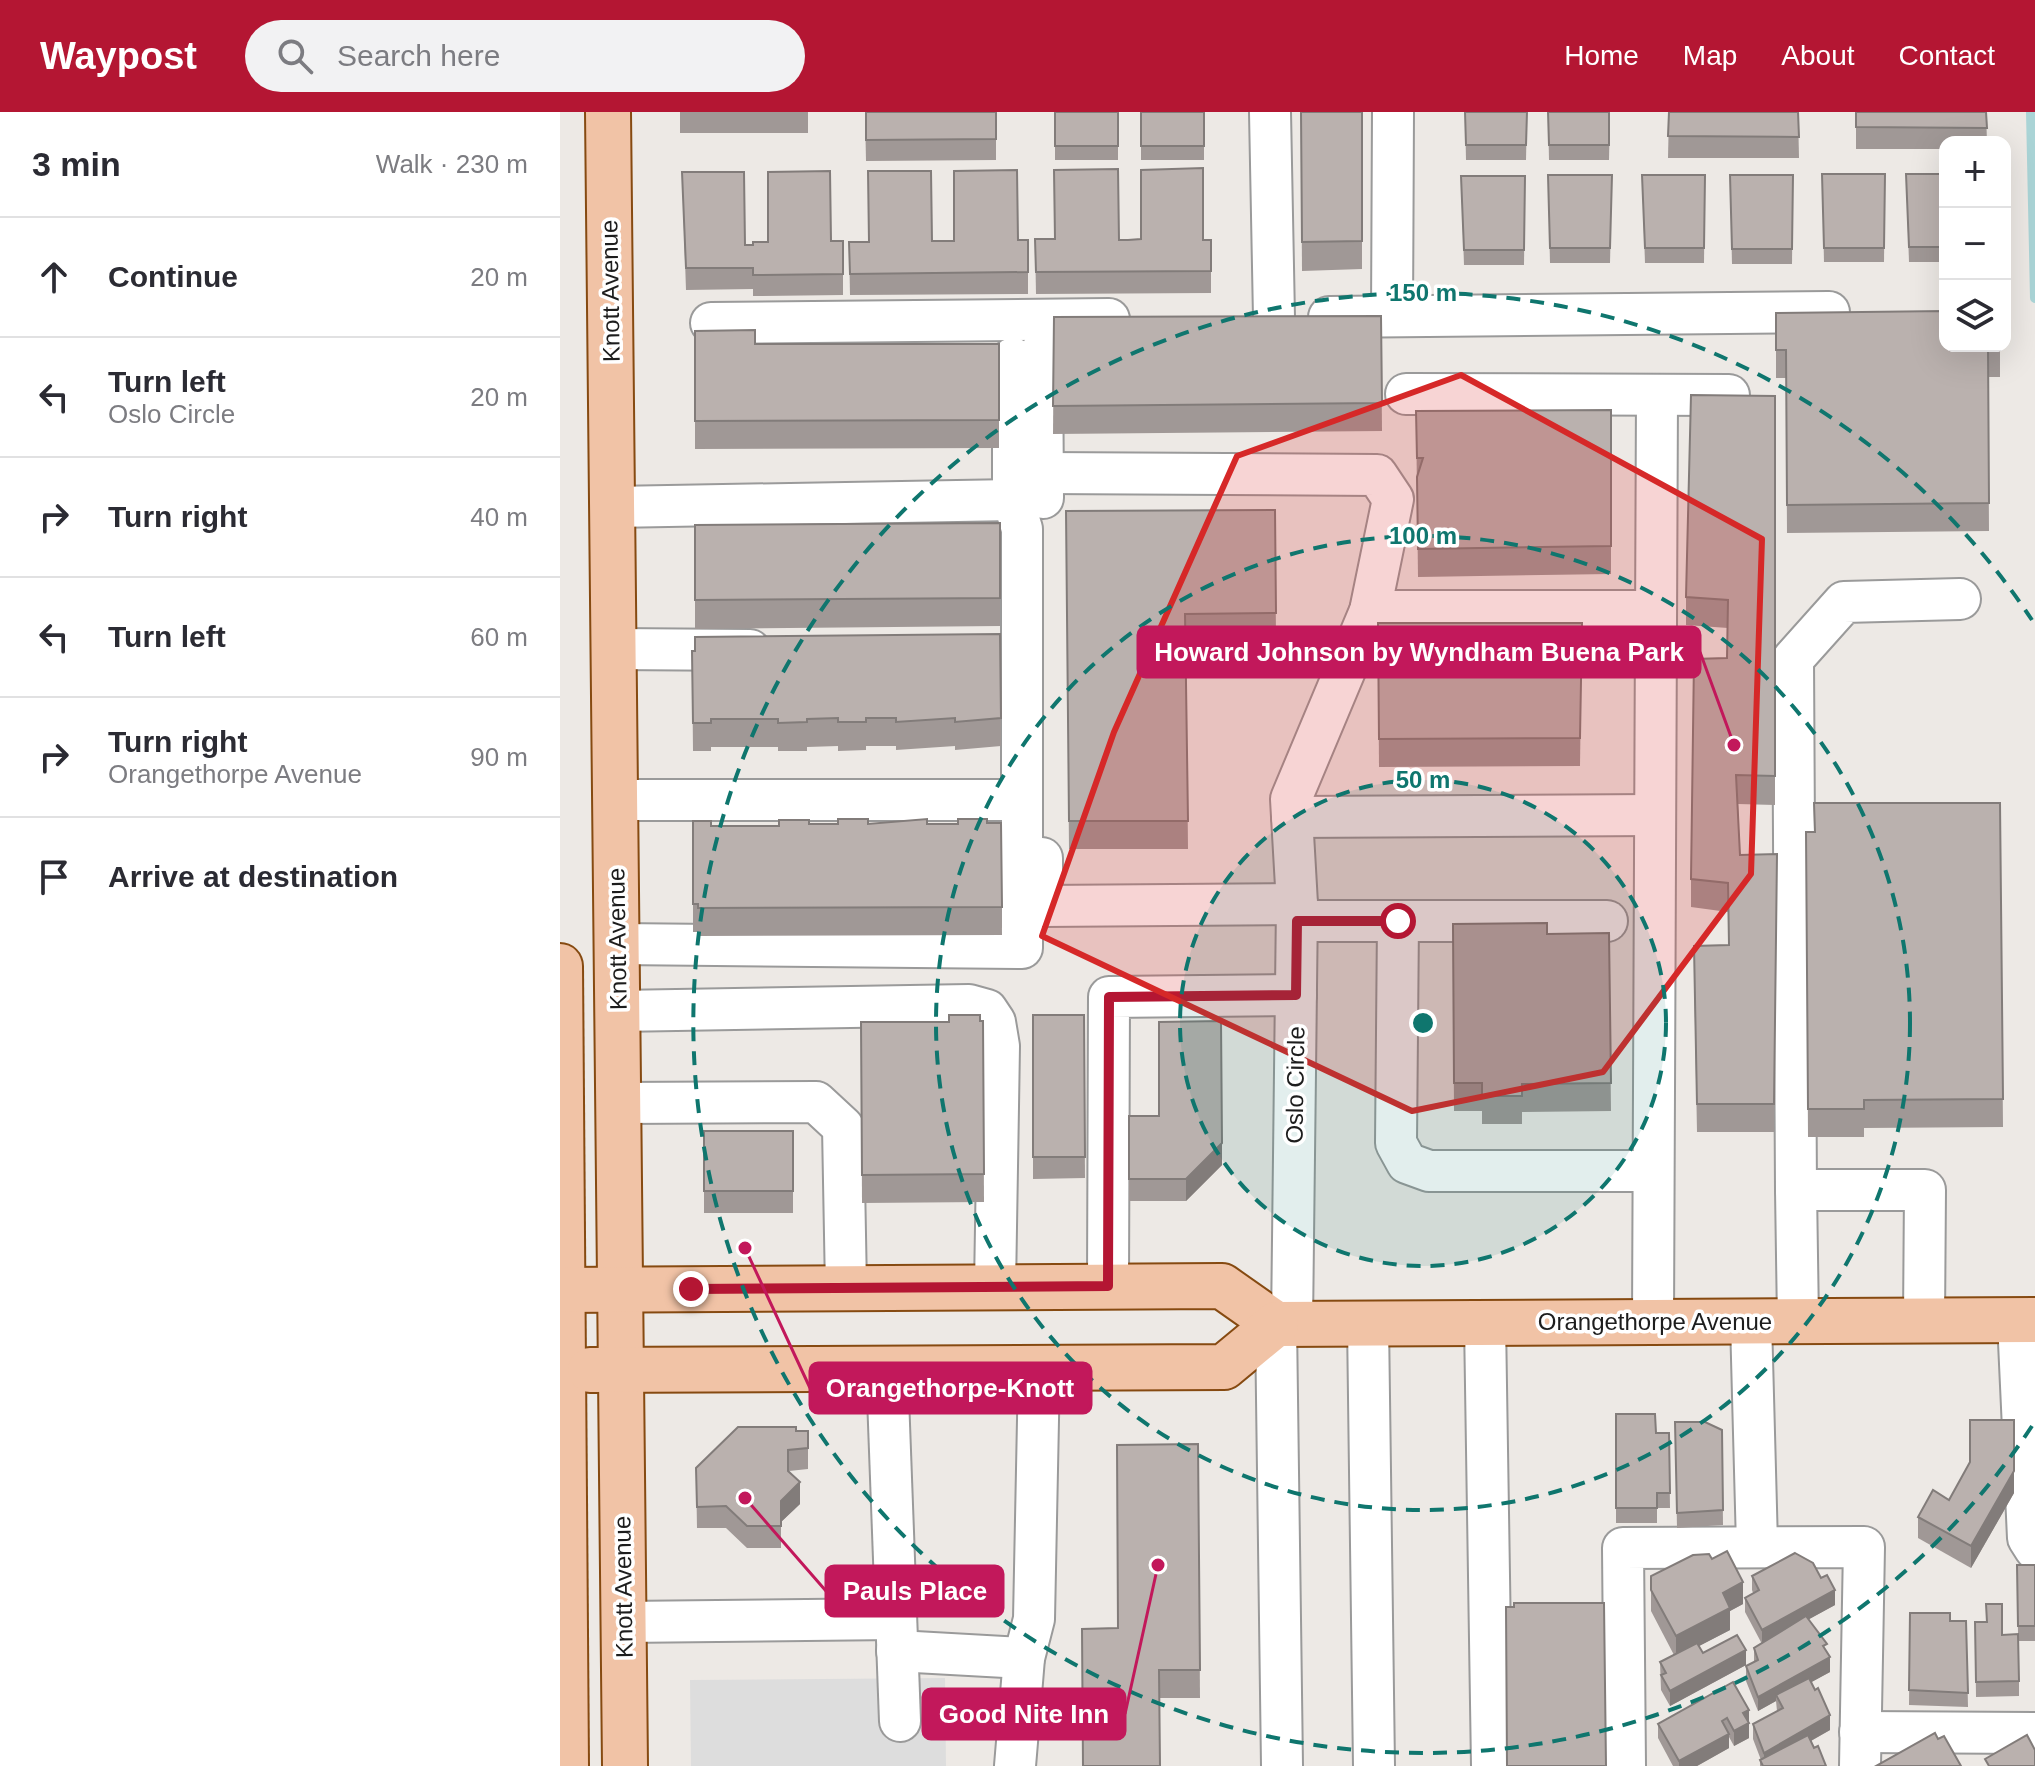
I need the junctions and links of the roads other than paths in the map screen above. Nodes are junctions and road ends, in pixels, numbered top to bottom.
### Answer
1 (608, 112) edge
2 (1270, 112) edge
3 (1393, 112) edge
4 (1866, 312) edge
5 (1392, 316) junction
6 (1151, 319) edge
7 (711, 323) dead end
8 (1406, 394) dead end
9 (1657, 395) junction
10 (1729, 395) edge
11 (1043, 473) junction
12 (1013, 500) junction
13 (613, 507) junction
14 (1960, 599) dead end
15 (1370, 611) junction
16 (1656, 611) junction
17 (614, 649) junction
18 (786, 650) edge
19 (616, 800) junction
20 (1021, 800) junction
21 (1291, 808) junction
22 (1655, 815) junction
23 (1297, 913) junction
24 (1398, 921) junction
25 (1607, 921) dead end
26 (618, 944) junction
27 (560, 966) edge
28 (1296, 995) junction
29 (618, 1011) junction
30 (560, 1023) edge
31 (618, 1103) junction
32 (1653, 1171) junction
33 (1796, 1190) junction
34 (1108, 1286) junction
35 (995, 1287) junction
36 (846, 1288) junction
37 (618, 1289) junction
38 (562, 1290) edge
39 (1924, 1320) junction
40 (2026, 1320) edge
41 (1653, 1321) junction
42 (1751, 1321) junction
43 (1798, 1321) junction
44 (1485, 1322) junction
45 (1368, 1323) junction
46 (1284, 1324) junction
47 (562, 1370) edge
48 (621, 1370) junction
49 (887, 1370) junction
50 (1039, 1370) junction
51 (1757, 1545) junction
52 (2035, 1549) edge
53 (623, 1622) junction
54 (896, 1635) junction
55 (1024, 1658) junction
56 (900, 1721) dead end
57 (2035, 1733) edge
58 (564, 1738) edge
59 (1860, 1749) edge
60 (625, 1766) edge
61 (1015, 1766) edge
62 (1282, 1766) edge
63 (1374, 1766) edge
64 (1492, 1766) edge
65 (1625, 1766) edge

1 - 13 main road, Knott Avenue
2 - 5 street
3 - 5 street
4 - 5 street
6 - 7 street
8 - 9 street
9 - 10 street
9 - 16 street
11 - 12 street
11 - 15 street
11 - 23 street
12 - 13 street
12 - 20 street
13 - 17 main road, Knott Avenue
14 - 33 street
15 - 16 street
15 - 21 street
16 - 22 street
17 - 18 street
17 - 19 main road, Knott Avenue
19 - 20 street
19 - 26 main road, Knott Avenue
20 - 26 street
21 - 22 street
21 - 23 street, Oslo Circle
22 - 32 street
23 - 24 street
23 - 28 street, Oslo Circle
24 - 25 street
24 - 32 street
26 - 29 main road, Knott Avenue
27 - 30 main road
28 - 34 street
28 - 46 street, Oslo Circle
29 - 31 main road, Knott Avenue
29 - 35 street
30 - 38 main road
31 - 36 street
31 - 37 main road, Knott Avenue
32 - 41 street
33 - 39 street
33 - 43 street
34 - 35 main road
34 - 46 main road
35 - 36 main road
36 - 37 main road
37 - 38 main road
37 - 48 main road, Knott Avenue
38 - 47 main road
39 - 40 main road, Orangethorpe Avenue
39 - 43 main road, Orangethorpe Avenue
40 - 52 street
41 - 42 main road, Orangethorpe Avenue
41 - 44 main road, Orangethorpe Avenue
42 - 43 main road, Orangethorpe Avenue
42 - 51 street
44 - 45 main road, Orangethorpe Avenue
44 - 64 street
45 - 46 main road, Orangethorpe Avenue
45 - 63 street
46 - 50 main road
46 - 62 street, Oslo Circle
47 - 48 main road
47 - 58 main road
48 - 49 main road
48 - 53 main road, Knott Avenue
49 - 50 main road
49 - 54 street
50 - 55 street
51 - 59 street
51 - 65 street
53 - 54 street
53 - 60 main road, Knott Avenue
54 - 55 street
54 - 56 street
55 - 61 street
57 - 59 street

